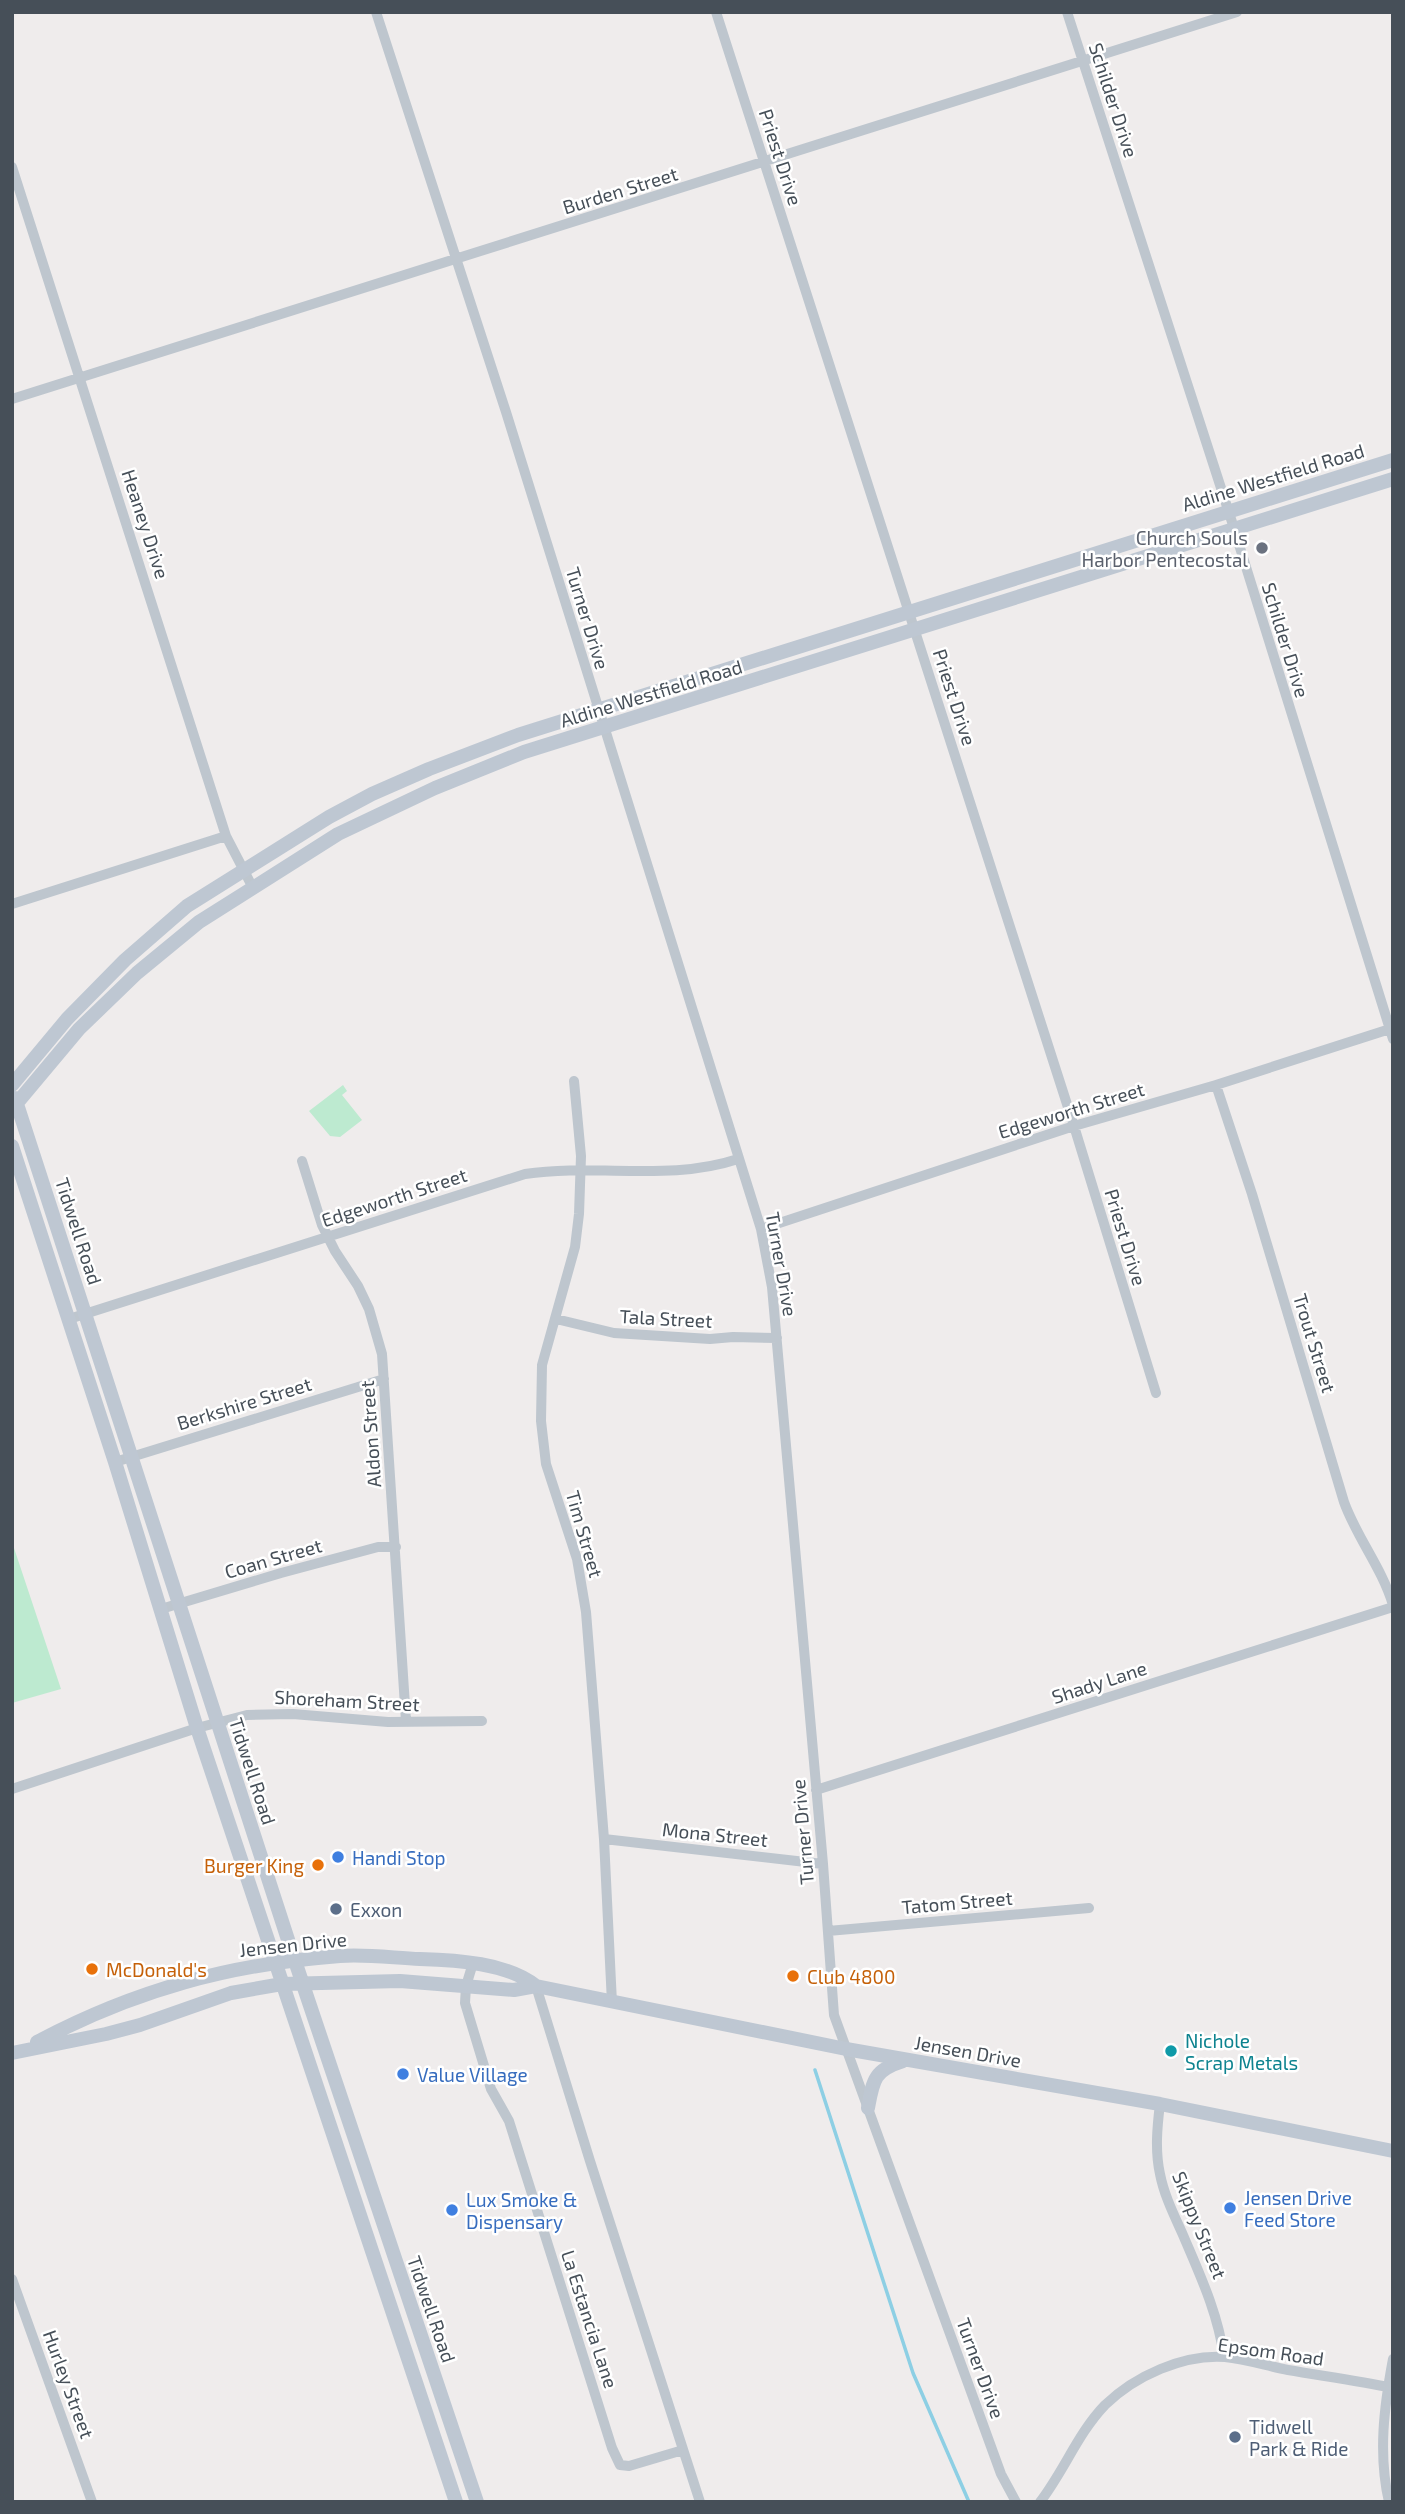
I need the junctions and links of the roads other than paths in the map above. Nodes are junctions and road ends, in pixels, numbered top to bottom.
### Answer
1 (376, 12) edge
2 (716, 12) edge
3 (1067, 12) edge
4 (1237, 12) edge
5 (1083, 62) junction
6 (765, 163) junction
7 (12, 167) edge
8 (457, 260) junction
9 (81, 377) junction
10 (12, 399) edge
11 (1393, 460) edge
12 (1393, 479) edge
13 (1228, 511) junction
14 (1233, 529) junction
15 (1071, 561) junction
16 (1076, 579) junction
17 (909, 611) junction
18 (915, 629) junction
19 (758, 661) junction
20 (764, 678) junction
21 (598, 710) junction
22 (604, 727) junction
23 (226, 836) junction
24 (244, 871) junction
25 (253, 888) junction
26 (12, 904) edge
27 (125, 960) junction
28 (137, 973) junction
29 (1392, 1032) edge
30 (573, 1081) dead end
31 (1216, 1085) junction
32 (13, 1097) edge
33 (1074, 1126) junction
34 (12, 1146) edge
35 (738, 1159) junction
36 (302, 1161) dead end
37 (581, 1170) junction
38 (761, 1229) junction
39 (328, 1237) junction
40 (86, 1313) junction
41 (69, 1319) junction
42 (556, 1319) junction
43 (776, 1338) junction
44 (384, 1379) junction
45 (1156, 1393) dead end
46 (132, 1456) junction
47 (115, 1462) junction
48 (396, 1547) junction
49 (179, 1604) junction
50 (1393, 1606) edge
51 (161, 1609) junction
52 (406, 1721) junction
53 (482, 1721) dead end
54 (217, 1722) junction
55 (197, 1727) junction
56 (12, 1789) edge
57 (816, 1790) junction
58 (604, 1839) junction
59 (823, 1864) junction
60 (1089, 1909) dead end
61 (828, 1931) junction
62 (295, 1961) junction
63 (275, 1962) junction
64 (473, 1963) junction
65 (302, 1983) junction
66 (282, 1984) junction
67 (466, 1986) junction
68 (536, 1986) junction
69 (612, 2003) junction
70 (846, 2049) junction
71 (17, 2052) edge
72 (907, 2060) junction
73 (341, 2097) junction
74 (323, 2104) junction
75 (1160, 2104) junction
76 (868, 2108) junction
77 (1393, 2151) edge
78 (369, 2181) junction
79 (351, 2188) junction
80 (12, 2279) edge
81 (407, 2295) junction
82 (389, 2302) junction
83 (1224, 2357) junction
84 (1393, 2359) edge
85 (1390, 2387) edge
86 (449, 2418) junction
87 (430, 2424) junction
88 (683, 2450) junction
89 (92, 2502) edge
90 (456, 2502) edge
91 (477, 2502) edge
92 (700, 2502) edge
93 (1016, 2502) edge
94 (1040, 2502) edge
95 (1389, 2502) edge

1 - 8 street, Turner Drive
2 - 6 street, Priest Drive
3 - 5 street, Schilder Drive
4 - 5 street, Burden Street
5 - 6 street, Burden Street
5 - 13 street, Schilder Drive
6 - 8 street, Burden Street
6 - 17 street, Priest Drive
7 - 9 street, Heaney Drive
8 - 9 street, Burden Street
8 - 21 street, Turner Drive
9 - 10 street, Burden Street
9 - 23 street, Heaney Drive
11 - 13 main road, Aldine Westfield Road
12 - 14 main road, Aldine Westfield Road
13 - 14 street, Schilder Drive
13 - 15 main road, Aldine Westfield Road
14 - 16 main road, Aldine Westfield Road
14 - 29 street, Schilder Drive
15 - 16 main road
15 - 17 main road, Aldine Westfield Road
16 - 18 main road, Aldine Westfield Road
17 - 18 street, Priest Drive
17 - 19 main road, Aldine Westfield Road
18 - 20 main road, Aldine Westfield Road
18 - 33 street, Priest Drive
19 - 20 main road
19 - 21 main road, Aldine Westfield Road
20 - 22 main road, Aldine Westfield Road
21 - 22 street, Turner Drive
21 - 24 main road, Aldine Westfield Road
22 - 25 main road, Aldine Westfield Road
22 - 35 street, Turner Drive
23 - 24 street, Heaney Drive
23 - 26 street
24 - 25 street, Heaney Drive
24 - 27 main road, Aldine Westfield Road
25 - 28 main road, Aldine Westfield Road
27 - 28 main road
27 - 32 main road, Aldine Westfield Road
28 - 32 main road, Aldine Westfield Road
29 - 31 street, Edgeworth Street
30 - 37 street, Tim Street
31 - 33 street, Edgeworth Street
31 - 50 street, Trout Street
32 - 40 main road, Tidwell Road
33 - 38 street, Edgeworth Street
33 - 45 street, Priest Drive
34 - 41 main road, Tidwell Road
35 - 37 street, Edgeworth Street
35 - 38 street, Turner Drive
36 - 39 street, Aldon Street
37 - 39 street, Edgeworth Street
37 - 42 street, Tim Street
38 - 43 street, Turner Drive
39 - 40 street, Edgeworth Street
39 - 44 street, Aldon Street
40 - 41 street, Edgeworth Street
40 - 46 main road, Tidwell Road
41 - 47 main road, Tidwell Road
42 - 43 street, Tala Street
42 - 58 street, Tim Street
43 - 57 street, Turner Drive
44 - 46 street, Berkshire Street
44 - 48 street, Aldon Street
46 - 47 street, Berkshire Street
46 - 49 main road, Tidwell Road
47 - 51 main road, Tidwell Road
48 - 49 street, Coan Street
48 - 52 street, Aldon Street
49 - 51 street, Coan Street
49 - 54 main road, Tidwell Road
50 - 57 street, Shady Lane
51 - 55 main road, Tidwell Road
52 - 53 street, Shoreham Street
52 - 54 street, Shoreham Street
54 - 55 street, Shoreham Street
54 - 62 main road, Tidwell Road
55 - 56 street, Shoreham Street
55 - 63 main road, Tidwell Road
57 - 59 street, Turner Drive
58 - 59 street, Mona Street
58 - 69 street, Tim Street
59 - 61 street, Turner Drive
60 - 61 street, Tatom Street
61 - 70 street, Turner Drive
62 - 63 main road, Jensen Drive
62 - 64 main road, Jensen Drive
62 - 65 main road, Tidwell Road
63 - 66 main road, Tidwell Road
63 - 71 main road, Jensen Drive
64 - 67 street, La Estancia Lane
64 - 68 main road, Jensen Drive
65 - 66 main road, Jensen Drive
65 - 67 main road, Jensen Drive
65 - 73 main road, Tidwell Road
66 - 71 main road, Jensen Drive
66 - 74 main road, Tidwell Road
67 - 68 main road, Jensen Drive
67 - 88 street, La Estancia Lane
68 - 69 main road, Jensen Drive
68 - 88 street
69 - 70 main road, Jensen Drive
70 - 72 main road, Jensen Drive
70 - 76 street, Turner Drive
72 - 75 main road, Jensen Drive
72 - 76 main road
73 - 74 main road
73 - 78 main road, Tidwell Road
74 - 79 main road, Tidwell Road
75 - 77 main road, Jensen Drive
75 - 83 street, Skippy Street
76 - 93 street, Turner Drive
78 - 79 main road
78 - 81 main road, Tidwell Road
79 - 82 main road, Tidwell Road
80 - 89 street, Hurley Street
81 - 82 main road
81 - 86 main road, Tidwell Road
82 - 87 main road, Tidwell Road
83 - 85 street, Epsom Road
83 - 94 street, Epsom Road
84 - 85 street
85 - 95 street
86 - 87 main road
86 - 91 main road, Tidwell Road
87 - 90 main road, Tidwell Road
88 - 92 street

